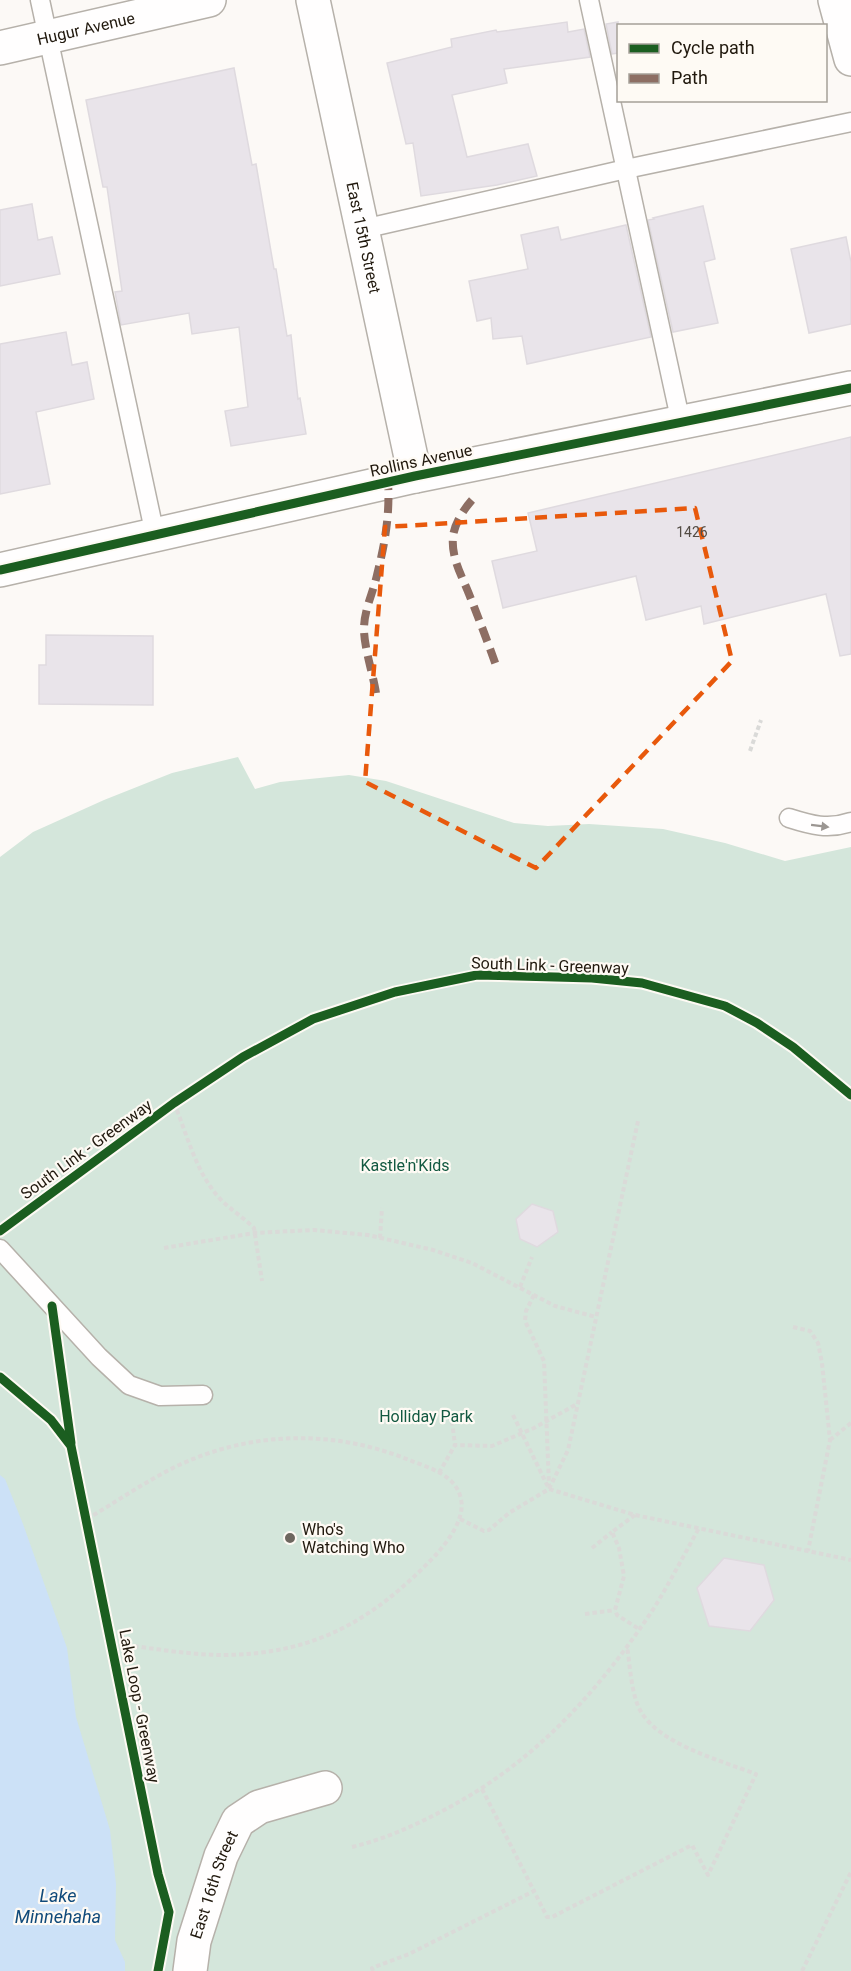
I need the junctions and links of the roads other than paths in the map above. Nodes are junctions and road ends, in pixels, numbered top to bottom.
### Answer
1 (40, 0) edge
2 (209, 0) edge
3 (313, 0) edge
4 (589, 0) edge
5 (835, 0) edge
6 (48, 37) junction
7 (0, 48) edge
8 (851, 59) edge
9 (851, 122) edge
10 (626, 169) junction
11 (363, 229) junction
12 (851, 388) edge
13 (681, 423) junction
14 (416, 476) junction
15 (155, 535) junction
16 (0, 570) edge
17 (789, 818) dead end
18 (851, 822) edge
19 (0, 1249) edge
20 (203, 1395) dead end
21 (325, 1788) dead end
22 (190, 1971) edge

1 - 6 lane
2 - 6 street, Hugur Avenue
3 - 11 street, East 15th Street
4 - 10 lane
5 - 8 street
6 - 7 street, Hugur Avenue
6 - 15 lane
9 - 10 lane
10 - 11 lane
10 - 13 lane
11 - 14 street, East 15th Street
12 - 13 street, Rollins Avenue
13 - 14 street, Rollins Avenue
14 - 15 street, Rollins Avenue
15 - 16 street, Rollins Avenue
17 -> 18 lane
19 - 20 lane
21 - 22 street, East 16th Street

